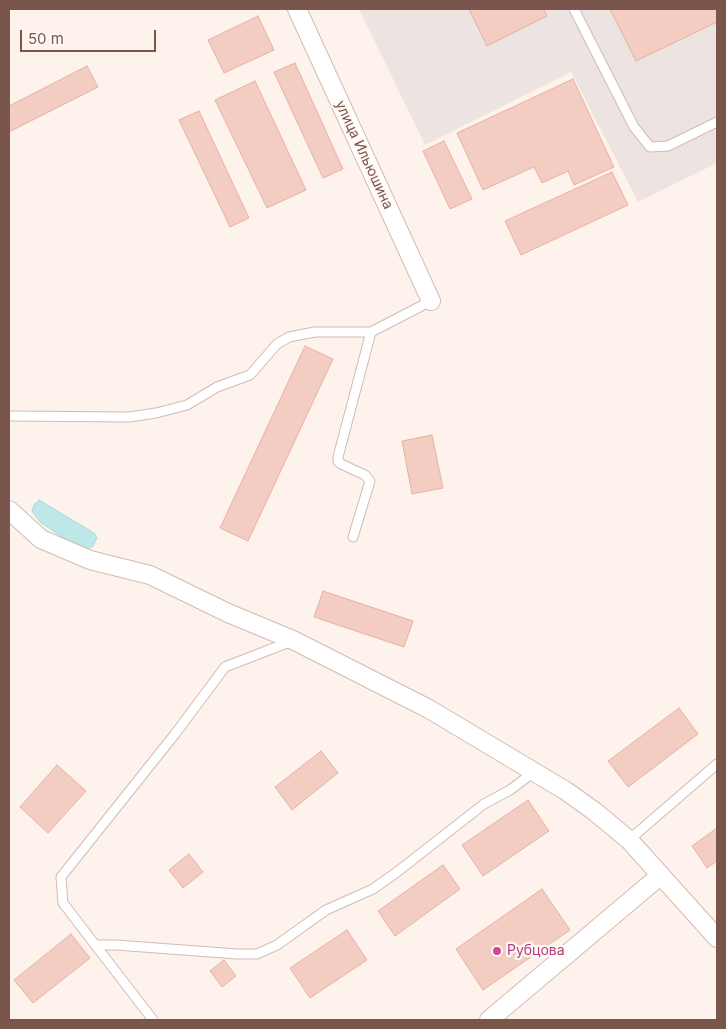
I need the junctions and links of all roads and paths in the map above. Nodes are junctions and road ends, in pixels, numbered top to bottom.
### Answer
1 (297, 9) edge
2 (574, 9) edge
3 (717, 122) edge
4 (431, 301) joint
5 (371, 332) junction
6 (9, 416) edge
7 (9, 510) edge
8 (353, 537) dead end
9 (294, 640) junction
10 (717, 764) edge
11 (534, 772) junction
12 (629, 840) junction
13 (661, 875) junction
14 (717, 938) edge
15 (95, 945) junction
16 (153, 1020) edge
17 (489, 1020) edge

1 - 4 street, улица Ильюшина
2 - 3 lane
4 - 5 lane
5 - 6 lane
5 - 8 lane
7 - 9 street
9 - 11 street
9 - 15 lane
10 - 12 lane
11 - 12 street
11 - 15 lane
12 - 13 street
13 - 14 street
13 - 17 street
15 - 16 lane

